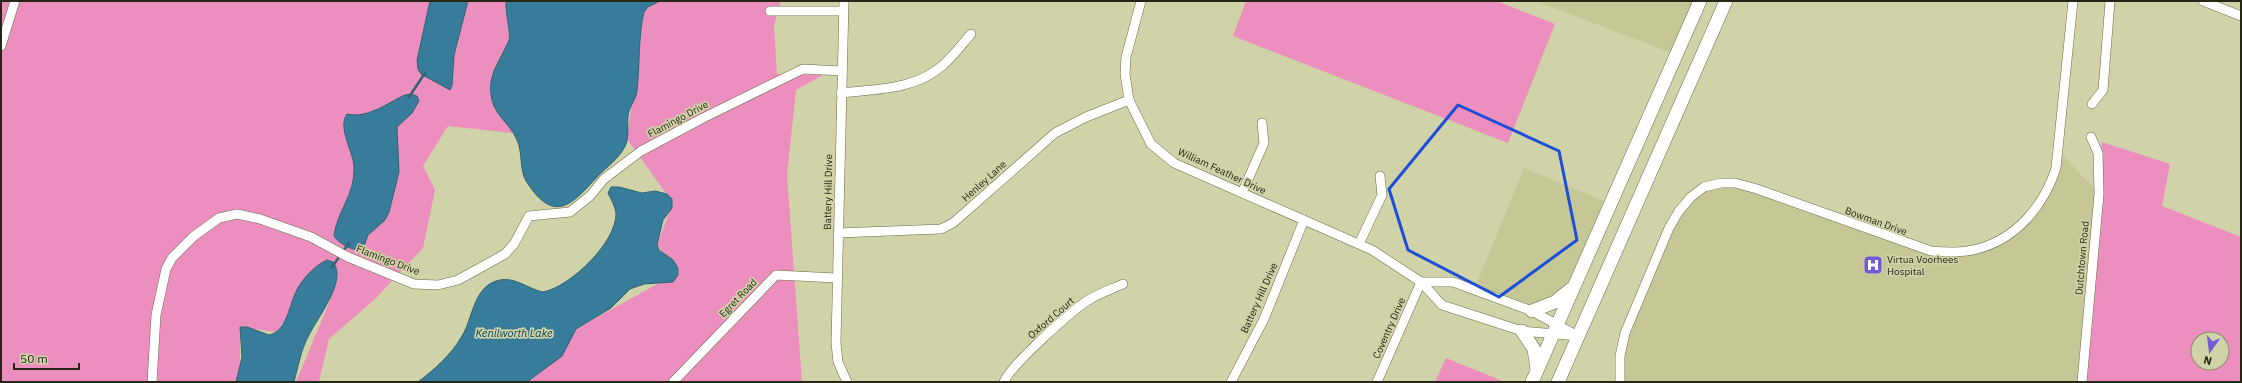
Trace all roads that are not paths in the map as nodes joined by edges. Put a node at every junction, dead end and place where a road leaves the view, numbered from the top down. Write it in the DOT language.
graph roads {
  1 [pos="15,1"];
  2 [pos="844,1"];
  3 [pos="1141,1"];
  4 [pos="1700,1"];
  5 [pos="1726,1"];
  6 [pos="2073,1"];
  7 [pos="2110,1"];
  8 [pos="2203,1"];
  9 [pos="770,11"];
  10 [pos="843,11"];
  11 [pos="2241,16"];
  12 [pos="971,34"];
  13 [pos="1,46"];
  14 [pos="842,71"];
  15 [pos="842,93"];
  16 [pos="1129,100"];
  17 [pos="2092,104"];
  18 [pos="1262,123"];
  19 [pos="2091,137"];
  20 [pos="1380,176"];
  21 [pos="1242,193"];
  22 [pos="1304,220"];
  23 [pos="838,233"];
  24 [pos="1359,244"];
  25 [pos="837,278"];
  26 [pos="1421,282"];
  27 [pos="1123,284"];
  28 [pos="1573,286"];
  29 [pos="1532,311"];
  30 [pos="1555,329"];
  31 [pos="1522,331"];
  32 [pos="1578,336"];
  33 [pos="1534,376"];
  34 [pos="152,382"];
  35 [pos="673,382"];
  36 [pos="847,382"];
  37 [pos="1004,382"];
  38 [pos="1231,382"];
  39 [pos="1377,382"];
  40 [pos="1558,382"];
  41 [pos="1620,382"];
  42 [pos="2082,382"];
  1 -- 13 [label="street"];
  2 -- 10 [label="street, Battery Hill Drive"];
  3 -- 16 [label="street, William Feather Drive"];
  4 -- 28 [label="highway"];
  5 -- 32 [label="highway"];
  6 -- 41 [label="street, Bowman Drive"];
  7 -- 17 [label="street"];
  8 -- 11 [label="street"];
  9 -- 10 [label="street"];
  10 -- 14 [label="street, Battery Hill Drive"];
  12 -- 15 [label="street"];
  14 -- 15 [label="street, Battery Hill Drive"];
  14 -- 34 [label="street, Flamingo Drive"];
  15 -- 23 [label="street, Battery Hill Drive"];
  16 -- 21 [label="street, William Feather Drive"];
  16 -- 23 [label="street, Henley Lane"];
  18 -- 21 [label="street"];
  19 -- 42 [label="street, Dutchtown Road"];
  20 -- 24 [label="street"];
  21 -- 22 [label="street, William Feather Drive"];
  22 -- 24 [label="street, William Feather Drive"];
  22 -- 38 [label="street, Battery Hill Drive"];
  23 -- 25 [label="street, Battery Hill Drive"];
  24 -- 26 [label="street, William Feather Drive"];
  25 -- 35 [label="street, Egret Road"];
  25 -- 36 [label="street, Battery Hill Drive"];
  26 -- 29 [label="street, William Feather Drive"];
  26 -- 31 [label="street, William Feather Drive"];
  26 -- 39 [label="street, Coventry Drive"];
  27 -- 37 [label="street, Oxford Court"];
  28 -- 29 [label="highway"];
  28 -- 30 [label="highway"];
  29 -- 30 [label="street, William Feather Drive"];
  30 -- 31 [label="street, William Feather Drive"];
  30 -- 32 [label="street, William Feather Drive"];
  30 -- 33 [label="highway"];
  31 -- 33 [label="highway"];
  32 -- 40 [label="highway"];
}
